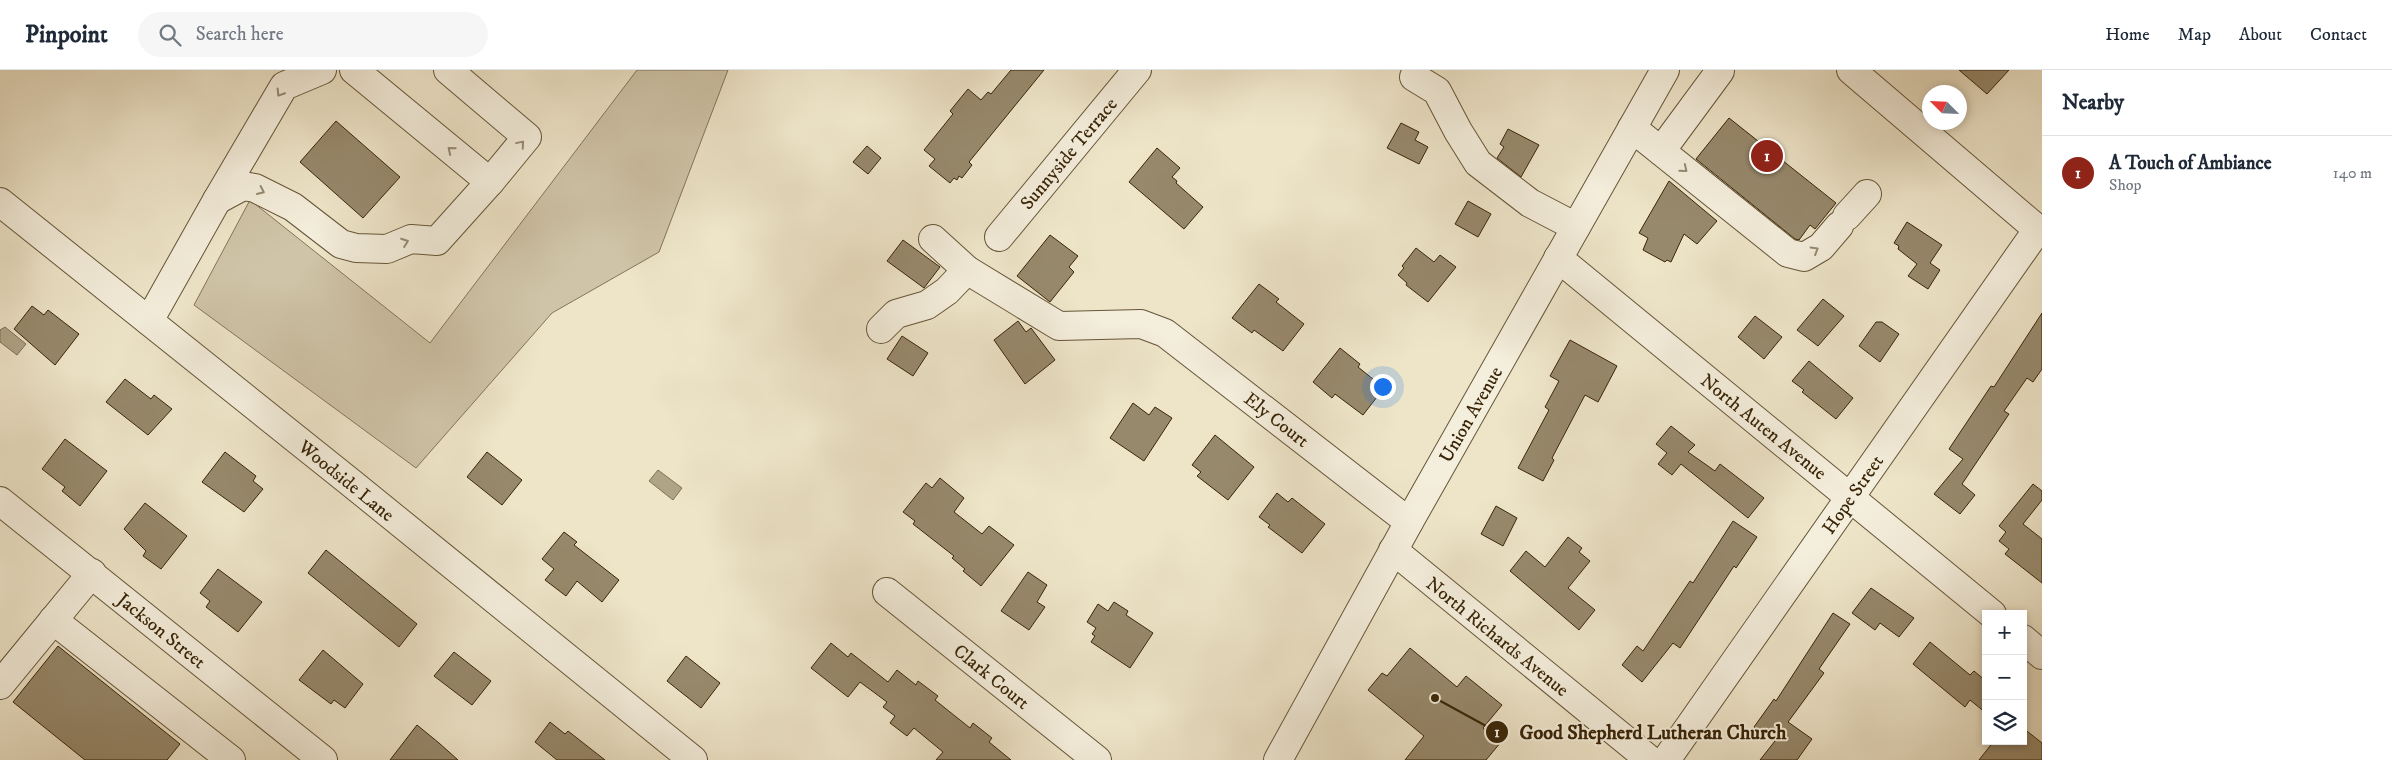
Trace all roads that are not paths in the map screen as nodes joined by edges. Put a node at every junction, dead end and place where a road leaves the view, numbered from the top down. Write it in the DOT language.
graph roads {
  1 [pos="322,70"];
  2 [pos="354,70"];
  3 [pos="448,70"];
  4 [pos="1137,70"];
  5 [pos="1665,70"];
  6 [pos="1852,70"];
  7 [pos="1720,71"];
  8 [pos="1414,78"];
  9 [pos="1632,128"];
  10 [pos="1661,151"];
  11 [pos="490,182"];
  12 [pos="1867,194"];
  13 [pos="217,200"];
  14 [pos="0,202"];
  15 [pos="1576,227"];
  16 [pos="2040,231"];
  17 [pos="999,237"];
  18 [pos="933,239"];
  19 [pos="1558,258"];
  20 [pos="967,270"];
  21 [pos="149,322"];
  22 [pos="881,329"];
  23 [pos="1850,497"];
  24 [pos="0,502"];
  25 [pos="1409,522"];
  26 [pos="1393,550"];
  27 [pos="92,573"];
  28 [pos="887,592"];
  29 [pos="1987,610"];
  30 [pos="54,620"];
  31 [pos="2027,642"];
  32 [pos="2042,655"];
  33 [pos="0,685"];
  34 [pos="231,760"];
  35 [pos="323,760"];
  36 [pos="693,760"];
  37 [pos="1097,760"];
  38 [pos="1278,760"];
  39 [pos="1650,760"];
  40 [pos="1666,760"];
  1 -- 13 [label="street, one-way"];
  11 -- 2 [label="street, one-way"];
  11 -- 3 [label="street, one-way"];
  4 -- 17 [label="street, Sunnyside Terrace"];
  5 -- 9 [label="street, Union Avenue"];
  6 -- 16 [label="street"];
  7 -- 10 [label="street"];
  8 -- 15 [label="street"];
  9 -- 10 [label="street"];
  9 -- 15 [label="street, Union Avenue"];
  10 -- 12 [label="street, one-way"];
  13 -- 11 [label="street, one-way"];
  13 -- 21 [label="street"];
  14 -- 21 [label="street, Woodside Lane"];
  15 -- 19 [label="street, Union Avenue"];
  16 -- 23 [label="street, Hope Street"];
  18 -- 20 [label="street, Ely Court"];
  19 -- 23 [label="street, North Auten Avenue"];
  19 -- 25 [label="street, Union Avenue"];
  20 -- 22 [label="street"];
  20 -- 25 [label="street, Ely Court"];
  21 -- 36 [label="street, Woodside Lane"];
  23 -- 29 [label="street, North Auten Avenue"];
  23 -- 40 [label="street, Hope Street"];
  24 -- 27 [label="street, Jackson Street"];
  25 -- 26 [label="street, Union Avenue"];
  26 -- 38 [label="street, Union Avenue"];
  26 -- 39 [label="street, North Richards Avenue"];
  27 -- 30 [label="street"];
  27 -- 35 [label="street, Jackson Street"];
  28 -- 37 [label="street, Clark Court"];
  30 -- 33 [label="street"];
  30 -- 34 [label="street"];
  31 -- 32 [label="street"];
}
